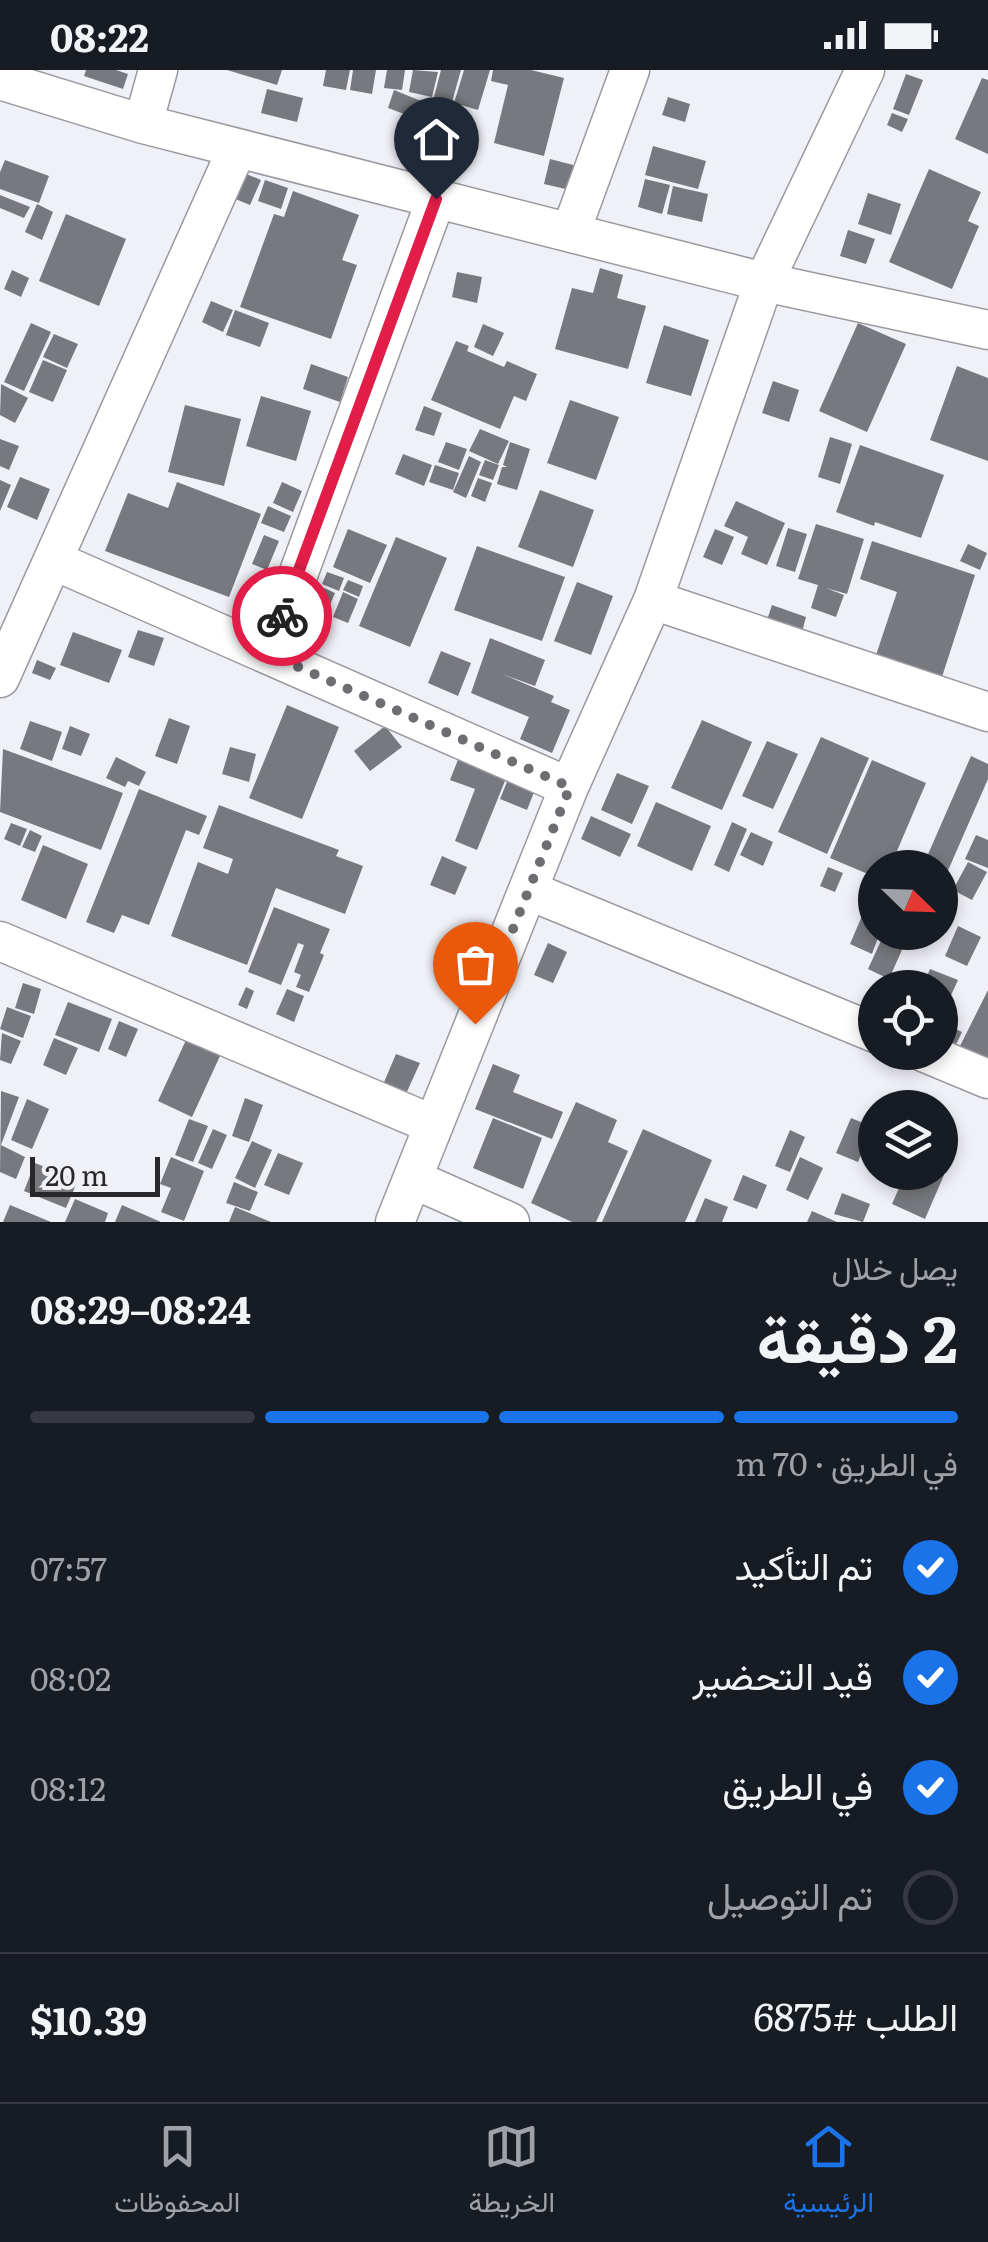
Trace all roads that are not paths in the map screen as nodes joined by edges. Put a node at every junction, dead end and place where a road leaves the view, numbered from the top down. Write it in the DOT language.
graph roads {
  1 [pos="158,70"];
  2 [pos="630,70"];
  3 [pos="865,70"];
  4 [pos="0,80"];
  5 [pos="143,124"];
  6 [pos="237,148"];
  7 [pos="436,199"];
  8 [pos="571,232"];
  9 [pos="764,282"];
  10 [pos="988,330"];
  11 [pos="55,561"];
  12 [pos="653,600"];
  13 [pos="269,654"];
  14 [pos="0,678"];
  15 [pos="988,712"];
  16 [pos="570,787"];
  17 [pos="530,891"];
  18 [pos="0,941"];
  19 [pos="858,1026"];
  20 [pos="958,1067"];
  21 [pos="988,1079"];
  22 [pos="434,1124"];
  23 [pos="413,1179"];
  24 [pos="395,1222"];
  25 [pos="510,1222"];
  1 -- 5 [label="street"];
  2 -- 8 [label="street"];
  3 -- 9 [label="street"];
  4 -- 5 [label="street"];
  5 -- 6 [label="street"];
  6 -- 7 [label="street"];
  6 -- 11 [label="street"];
  7 -- 8 [label="street"];
  7 -- 13 [label="street"];
  8 -- 9 [label="street"];
  9 -- 10 [label="street"];
  9 -- 12 [label="street"];
  11 -- 13 [label="street"];
  11 -- 14 [label="street"];
  12 -- 15 [label="street"];
  12 -- 16 [label="street"];
  13 -- 16 [label="street"];
  16 -- 17 [label="street"];
  17 -- 19 [label="street"];
  17 -- 22 [label="street"];
  18 -- 22 [label="street"];
  20 -- 21 [label="street"];
  22 -- 23 [label="street"];
  23 -- 24 [label="street"];
  23 -- 25 [label="street"];
}
